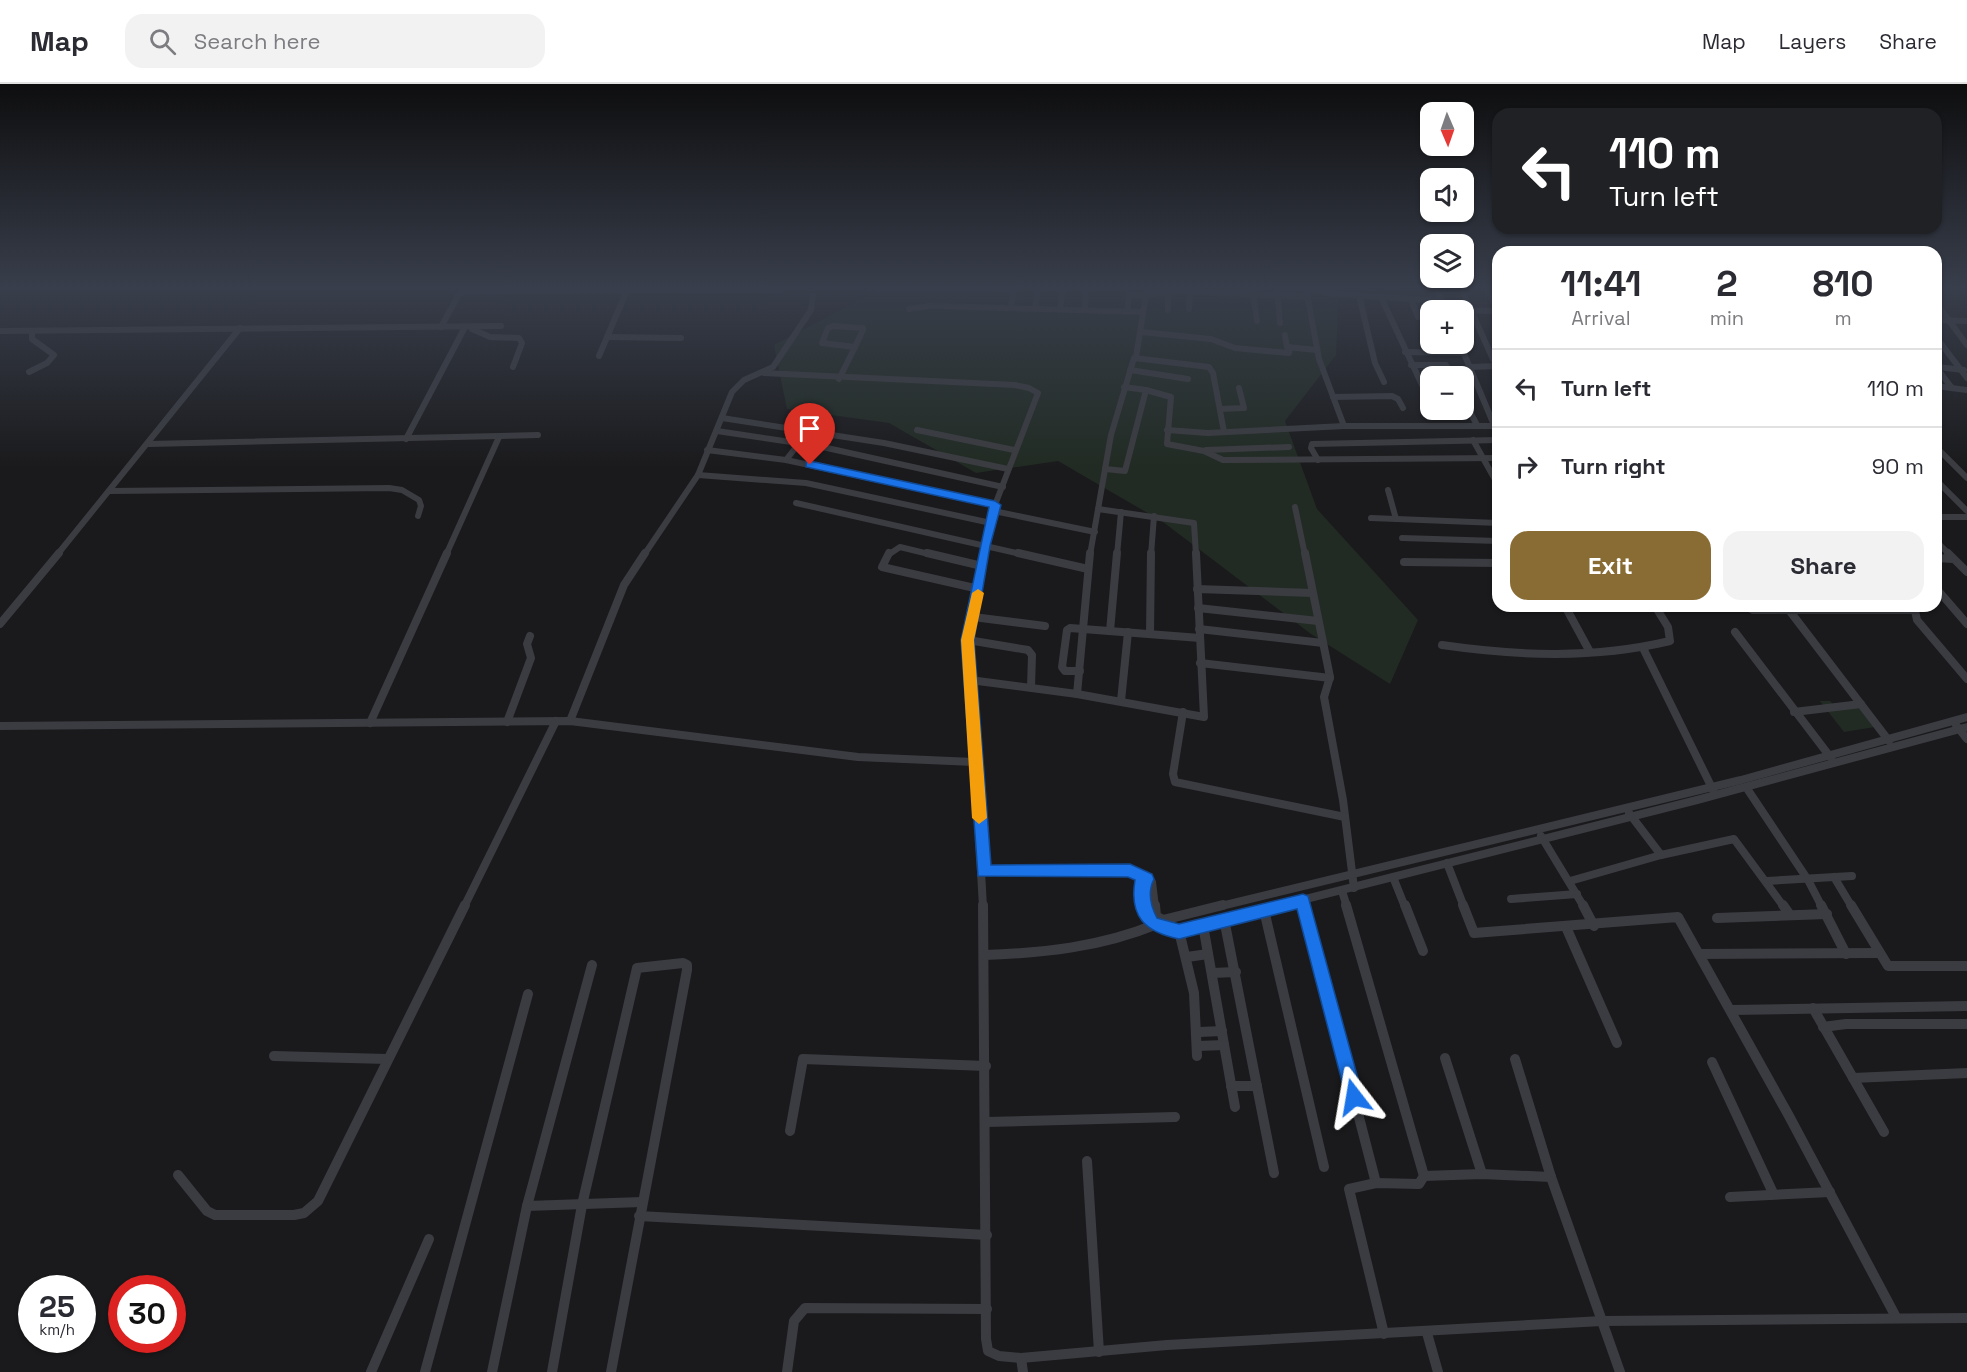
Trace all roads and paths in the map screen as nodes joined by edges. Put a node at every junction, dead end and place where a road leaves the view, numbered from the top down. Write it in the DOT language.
graph roads {
  1 [pos="45,348"];
  2 [pos="224,348"];
  3 [pos="454,348"];
  4 [pos="520,348"];
  5 [pos="602,348"];
  6 [pos="786,348"];
  7 [pos="854,348"];
  8 [pos="1138,348"];
  9 [pos="1238,348"];
  10 [pos="1290,348"];
  11 [pos="1291,348"];
  12 [pos="1371,348"];
  13 [pos="1403,348"];
  14 [pos="1945,348"];
  15 [pos="1317,350"];
  16 [pos="1405,352"];
  17 [pos="1420,352"];
  18 [pos="599,356"];
  19 [pos="1136,357"];
  20 [pos="1411,365"];
  21 [pos="1447,366"];
  22 [pos="1492,366"];
  23 [pos="513,367"];
  24 [pos="1474,367"];
  25 [pos="1942,368"];
  26 [pos="1130,370"];
  27 [pos="1964,370"];
  28 [pos="29,372"];
  29 [pos="764,374"];
  30 [pos="1942,375"];
  31 [pos="1474,376"];
  32 [pos="1967,378"];
  33 [pos="1188,379"];
  34 [pos="839,380"];
  35 [pos="1420,381"];
  36 [pos="1384,382"];
  37 [pos="1124,387"];
  38 [pos="1942,387"];
  39 [pos="1239,388"];
  40 [pos="1952,388"];
  41 [pos="1146,390"];
  42 [pos="1967,390"];
  43 [pos="1333,397"];
  44 [pos="1403,408"];
  45 [pos="1220,409"];
  46 [pos="1492,417"];
  47 [pos="722,418"];
  48 [pos="1474,419"];
  49 [pos="1477,425"];
  50 [pos="1344,426"];
  51 [pos="1492,426"];
  52 [pos="917,430"];
  53 [pos="1167,430"];
  54 [pos="717,431"];
  55 [pos="1224,432"];
  56 [pos="538,435"];
  57 [pos="499,437"];
  58 [pos="406,440"];
  59 [pos="1473,440"];
  60 [pos="1492,440"];
  61 [pos="800,442"];
  62 [pos="149,444"];
  63 [pos="1289,447"];
  64 [pos="707,450"];
  65 [pos="1014,450"];
  66 [pos="1203,450"];
  67 [pos="1942,453"];
  68 [pos="1483,458"];
  69 [pos="1492,458"];
  70 [pos="786,460"];
  71 [pos="1318,460"];
  72 [pos="1008,469"];
  73 [pos="1105,469"];
  74 [pos="1492,470"];
  75 [pos="698,475"];
  76 [pos="1967,478"];
  77 [pos="1942,486"];
  78 [pos="1002,487"];
  79 [pos="1388,490"];
  80 [pos="109,491"];
  81 [pos="796,502"];
  82 [pos="1295,507"];
  83 [pos="994,508"];
  84 [pos="1098,509"];
  85 [pos="1967,511"];
  86 [pos="1121,512"];
  87 [pos="418,516"];
  88 [pos="1154,516"];
  89 [pos="1942,516"];
  90 [pos="1967,517"];
  91 [pos="1371,518"];
  92 [pos="1396,519"];
  93 [pos="1942,522"];
  94 [pos="992,523"];
  95 [pos="1492,524"];
  96 [pos="1945,525"];
  97 [pos="1095,532"];
  98 [pos="1402,538"];
  99 [pos="1492,541"];
  100 [pos="984,546"];
  101 [pos="1942,547"];
  102 [pos="1942,558"];
  103 [pos="1953,559"];
  104 [pos="1404,562"];
  105 [pos="1492,563"];
  106 [pos="982,566"];
  107 [pos="1088,569"];
  108 [pos="1967,572"];
  109 [pos="1197,588"];
  110 [pos="979,589"];
  111 [pos="1312,593"];
  112 [pos="1942,595"];
  113 [pos="1198,608"];
  114 [pos="1568,612"];
  115 [pos="1659,612"];
  116 [pos="1791,612"];
  117 [pos="1915,612"];
  118 [pos="973,616"];
  119 [pos="1318,621"];
  120 [pos="0,624"];
  121 [pos="1967,624"];
  122 [pos="1045,626"];
  123 [pos="1083,629"];
  124 [pos="1110,631"];
  125 [pos="1735,632"];
  126 [pos="1128,633"];
  127 [pos="1200,633"];
  128 [pos="1150,634"];
  129 [pos="530,636"];
  130 [pos="968,640"];
  131 [pos="1323,643"];
  132 [pos="1442,645"];
  133 [pos="1643,648"];
  134 [pos="1590,652"];
  135 [pos="1200,663"];
  136 [pos="1080,671"];
  137 [pos="1330,678"];
  138 [pos="1967,679"];
  139 [pos="970,680"];
  140 [pos="1031,687"];
  141 [pos="1077,694"];
  142 [pos="1121,701"];
  143 [pos="1861,704"];
  144 [pos="1183,712"];
  145 [pos="1794,712"];
  146 [pos="1967,717"];
  147 [pos="1952,720"];
  148 [pos="556,721"];
  149 [pos="570,721"];
  150 [pos="507,722"];
  151 [pos="370,723"];
  152 [pos="0,726"];
  153 [pos="1963,728"];
  154 [pos="1967,739"];
  155 [pos="1890,742"];
  156 [pos="1831,759"];
  157 [pos="974,762"];
  158 [pos="1710,786"];
  159 [pos="1746,786"];
  160 [pos="1716,795"];
  161 [pos="1628,812"];
  162 [pos="1345,817"];
  163 [pos="1535,829"];
  164 [pos="1542,839"];
  165 [pos="1661,855"];
  166 [pos="1447,863"];
  167 [pos="983,872"];
  168 [pos="1351,876"];
  169 [pos="1852,876"];
  170 [pos="1393,877"];
  171 [pos="1834,877"];
  172 [pos="1808,880"];
  173 [pos="1570,881"];
  174 [pos="1767,881"];
  175 [pos="1354,888"];
  176 [pos="1342,891"];
  177 [pos="1577,894"];
  178 [pos="1511,899"];
  179 [pos="1303,901"];
  180 [pos="1264,910"];
  181 [pos="1827,914"];
  182 [pos="1790,915"];
  183 [pos="1717,918"];
  184 [pos="1224,920"];
  185 [pos="1159,923"];
  186 [pos="1203,925"];
  187 [pos="1594,926"];
  188 [pos="1566,927"];
  189 [pos="1179,932"];
  190 [pos="1423,951"];
  191 [pos="1878,953"];
  192 [pos="1208,954"];
  193 [pos="1700,954"];
  194 [pos="1846,954"];
  195 [pos="984,955"];
  196 [pos="1187,957"];
  197 [pos="592,965"];
  198 [pos="1967,966"];
  199 [pos="1236,972"];
  200 [pos="1212,973"];
  201 [pos="528,994"];
  202 [pos="1967,1006"];
  203 [pos="1813,1008"];
  204 [pos="1731,1010"];
  205 [pos="1967,1024"];
  206 [pos="1823,1027"];
  207 [pos="1222,1031"];
  208 [pos="1200,1032"];
  209 [pos="1617,1043"];
  210 [pos="1224,1045"];
  211 [pos="274,1056"];
  212 [pos="1445,1058"];
  213 [pos="387,1059"];
  214 [pos="1515,1059"];
  215 [pos="1712,1062"];
  216 [pos="986,1066"];
  217 [pos="1967,1073"];
  218 [pos="1852,1078"];
  219 [pos="1232,1086"];
  220 [pos="1257,1086"];
  221 [pos="1235,1107"];
  222 [pos="1175,1117"];
  223 [pos="986,1122"];
  224 [pos="790,1131"];
  225 [pos="1884,1132"];
  226 [pos="1087,1161"];
  227 [pos="1324,1167"];
  228 [pos="1274,1173"];
  229 [pos="1482,1174"];
  230 [pos="178,1175"];
  231 [pos="1424,1176"];
  232 [pos="1551,1177"];
  233 [pos="1376,1183"];
  234 [pos="1830,1191"];
  235 [pos="1773,1193"];
  236 [pos="1730,1197"];
  237 [pos="642,1202"];
  238 [pos="582,1205"];
  239 [pos="527,1206"];
  240 [pos="639,1216"];
  241 [pos="987,1235"];
  242 [pos="429,1239"];
  243 [pos="987,1309"];
  244 [pos="1896,1317"];
  245 [pos="1967,1318"];
  246 [pos="1602,1321"];
  247 [pos="1427,1333"];
  248 [pos="1384,1334"];
  249 [pos="1100,1352"];
  250 [pos="1022,1358"];
  251 [pos="371,1372"];
  252 [pos="425,1372"];
  253 [pos="492,1372"];
  254 [pos="552,1372"];
  255 [pos="611,1372"];
  256 [pos="787,1372"];
  257 [pos="1023,1372"];
  258 [pos="1438,1372"];
  259 [pos="1620,1372"];
  1 -- 28 [label="street"];
  2 -- 62 [label="street"];
  3 -- 58 [label="street"];
  4 -- 23 [label="street"];
  5 -- 18 [label="street"];
  6 -- 29 [label="street"];
  7 -- 34 [label="street"];
  8 -- 19 [label="street"];
  9 -- 10 [label="street"];
  11 -- 15 [label="street"];
  12 -- 36 [label="street"];
  13 -- 16 [label="street"];
  14 -- 27 [label="street"];
  15 -- 43 [label="street"];
  16 -- 17 [label="street"];
  16 -- 20 [label="street"];
  19 -- 26 [label="street"];
  19 -- 45 [label="street"];
  20 -- 21 [label="street"];
  20 -- 35 [label="street"];
  22 -- 24 [label="street"];
  25 -- 27 [label="street"];
  26 -- 33 [label="street"];
  26 -- 37 [label="street"];
  27 -- 32 [label="street"];
  29 -- 34 [label="street"];
  29 -- 47 [label="street"];
  30 -- 40 [label="street"];
  31 -- 46 [label="street"];
  34 -- 65 [label="street"];
  37 -- 41 [label="street"];
  37 -- 73 [label="street"];
  38 -- 40 [label="street"];
  39 -- 45 [label="street"];
  40 -- 42 [label="street"];
  41 -- 53 [label="street"];
  41 -- 73 [label="street"];
  43 -- 44 [label="street"];
  43 -- 50 [label="street"];
  45 -- 55 [label="street"];
  47 -- 54 [label="street"];
  47 -- 72 [label="street"];
  48 -- 49 [label="street"];
  49 -- 50 [label="street"];
  49 -- 51 [label="street"];
  50 -- 55 [label="street"];
  52 -- 65 [label="street"];
  53 -- 55 [label="street"];
  53 -- 66 [label="street"];
  54 -- 61 [label="street"];
  54 -- 64 [label="street"];
  56 -- 57 [label="street"];
  57 -- 58 [label="street"];
  57 -- 151 [label="street"];
  58 -- 62 [label="street"];
  59 -- 60 [label="street"];
  59 -- 68 [label="street"];
  59 -- 71 [label="street"];
  61 -- 70 [label="street"];
  61 -- 78 [label="street"];
  62 -- 80 [label="street"];
  63 -- 66 [label="street"];
  64 -- 70 [label="street"];
  64 -- 75 [label="street"];
  65 -- 72 [label="street"];
  66 -- 71 [label="street"];
  67 -- 76 [label="street"];
  68 -- 69 [label="street"];
  68 -- 71 [label="street"];
  68 -- 74 [label="street"];
  70 -- 83 [label="street"];
  72 -- 78 [label="street"];
  73 -- 84 [label="street"];
  75 -- 94 [label="street"];
  75 -- 149 [label="street"];
  77 -- 85 [label="street"];
  78 -- 83 [label="street"];
  79 -- 92 [label="street"];
  80 -- 87 [label="street"];
  80 -- 120 [label="street"];
  81 -- 100 [label="street"];
  82 -- 111 [label="street"];
  83 -- 94 [label="street"];
  83 -- 97 [label="street"];
  84 -- 86 [label="street"];
  84 -- 97 [label="street"];
  86 -- 88 [label="street"];
  86 -- 124 [label="street"];
  88 -- 109 [label="street"];
  88 -- 128 [label="street"];
  89 -- 90 [label="street"];
  91 -- 92 [label="street"];
  92 -- 95 [label="street"];
  93 -- 96 [label="street"];
  94 -- 100 [label="street"];
  97 -- 107 [label="street"];
  98 -- 99 [label="street"];
  100 -- 106 [label="street"];
  100 -- 107 [label="street"];
  101 -- 103 [label="street"];
  102 -- 103 [label="street"];
  103 -- 108 [label="street"];
  104 -- 105 [label="street"];
  106 -- 110 [label="street"];
  106 -- 110 [label="street"];
  107 -- 123 [label="street"];
  109 -- 111 [label="street"];
  109 -- 113 [label="street"];
  110 -- 118 [label="street"];
  111 -- 119 [label="street"];
  112 -- 121 [label="street"];
  113 -- 119 [label="street"];
  113 -- 127 [label="street"];
  114 -- 134 [label="street"];
  115 -- 133 [label="street"];
  116 -- 143 [label="street"];
  117 -- 138 [label="street"];
  118 -- 122 [label="street"];
  118 -- 130 [label="street"];
  119 -- 131 [label="street"];
  123 -- 124 [label="street"];
  123 -- 136 [label="street"];
  123 -- 136 [label="street"];
  124 -- 126 [label="street"];
  125 -- 145 [label="street"];
  126 -- 128 [label="street"];
  126 -- 142 [label="street"];
  127 -- 128 [label="street"];
  127 -- 131 [label="street"];
  127 -- 135 [label="street"];
  129 -- 150 [label="street"];
  130 -- 139 [label="street"];
  130 -- 140 [label="street"];
  131 -- 137 [label="street"];
  132 -- 134 [label="street"];
  133 -- 134 [label="street"];
  133 -- 158 [label="street"];
  135 -- 137 [label="street"];
  135 -- 144 [label="street"];
  136 -- 141 [label="street"];
  137 -- 162 [label="street"];
  139 -- 140 [label="street"];
  139 -- 157 [label="street"];
  140 -- 141 [label="street"];
  141 -- 142 [label="street"];
  142 -- 144 [label="street"];
  143 -- 145 [label="street"];
  143 -- 155 [label="street"];
  144 -- 162 [label="street"];
  145 -- 156 [label="street"];
  146 -- 147 [label="street"];
  147 -- 153 [label="street"];
  147 -- 155 [label="street"];
  148 -- 149 [label="street"];
  148 -- 150 [label="street"];
  148 -- 213 [label="street"];
  149 -- 157 [label="street"];
  150 -- 151 [label="street"];
  151 -- 152 [label="street"];
  153 -- 154 [label="street"];
  153 -- 155 [label="street"];
  155 -- 156 [label="street"];
  156 -- 158 [label="street"];
  156 -- 159 [label="street"];
  157 -- 167 [label="street"];
  158 -- 160 [label="street"];
  158 -- 161 [label="street"];
  159 -- 160 [label="street"];
  159 -- 172 [label="street"];
  160 -- 161 [label="street"];
  161 -- 163 [label="street"];
  161 -- 164 [label="street"];
  161 -- 165 [label="street"];
  162 -- 168 [label="street"];
  163 -- 164 [label="street"];
  163 -- 168 [label="street"];
  164 -- 166 [label="street"];
  164 -- 173 [label="street"];
  165 -- 173 [label="street"];
  165 -- 174 [label="street"];
  166 -- 170 [label="street"];
  166 -- 188 [label="street"];
  167 -- 185 [label="street"];
  167 -- 195 [label="street"];
  168 -- 175 [label="street"];
  168 -- 185 [label="street"];
  169 -- 171 [label="street"];
  170 -- 175 [label="street"];
  170 -- 190 [label="street"];
  171 -- 172 [label="street"];
  171 -- 191 [label="street"];
  172 -- 174 [label="street"];
  172 -- 181 [label="street"];
  173 -- 177 [label="street"];
  174 -- 182 [label="street"];
  175 -- 176 [label="street"];
  176 -- 179 [label="street"];
  176 -- 231 [label="street"];
  177 -- 178 [label="street"];
  177 -- 187 [label="street"];
  179 -- 180 [label="street"];
  179 -- 233 [label="street"];
  180 -- 184 [label="street"];
  180 -- 227 [label="street"];
  181 -- 182 [label="street"];
  181 -- 194 [label="street"];
  182 -- 183 [label="street"];
  184 -- 186 [label="street"];
  184 -- 199 [label="street"];
  185 -- 189 [label="street"];
  185 -- 195 [label="street"];
  186 -- 189 [label="street"];
  186 -- 192 [label="street"];
  187 -- 188 [label="street"];
  187 -- 193 [label="street"];
  188 -- 209 [label="street"];
  189 -- 196 [label="street"];
  191 -- 194 [label="street"];
  191 -- 198 [label="street"];
  192 -- 196 [label="street"];
  192 -- 200 [label="street"];
  193 -- 194 [label="street"];
  193 -- 204 [label="street"];
  195 -- 216 [label="street"];
  196 -- 208 [label="street"];
  197 -- 239 [label="street"];
  199 -- 200 [label="street"];
  199 -- 220 [label="street"];
  200 -- 207 [label="street"];
  201 -- 252 [label="street"];
  202 -- 203 [label="street"];
  203 -- 204 [label="street"];
  203 -- 206 [label="street"];
  204 -- 234 [label="street"];
  205 -- 206 [label="street"];
  206 -- 218 [label="street"];
  207 -- 208 [label="street"];
  207 -- 210 [label="street"];
  208 -- 210 [label="street"];
  210 -- 219 [label="street"];
  211 -- 213 [label="street"];
  212 -- 229 [label="street"];
  213 -- 230 [label="street"];
  214 -- 232 [label="street"];
  215 -- 235 [label="street"];
  216 -- 223 [label="street"];
  216 -- 224 [label="street"];
  217 -- 218 [label="street"];
  218 -- 225 [label="street"];
  219 -- 220 [label="street"];
  219 -- 221 [label="street"];
  220 -- 228 [label="street"];
  222 -- 223 [label="street"];
  223 -- 241 [label="street"];
  226 -- 249 [label="street"];
  229 -- 231 [label="street"];
  229 -- 232 [label="street"];
  231 -- 233 [label="street"];
  232 -- 246 [label="street"];
  233 -- 248 [label="street"];
  234 -- 235 [label="street"];
  234 -- 244 [label="street"];
  235 -- 236 [label="street"];
  237 -- 238 [label="street"];
  237 -- 238 [label="street"];
  237 -- 240 [label="street"];
  238 -- 239 [label="street"];
  238 -- 254 [label="street"];
  239 -- 253 [label="street"];
  240 -- 241 [label="street"];
  240 -- 255 [label="street"];
  241 -- 243 [label="street"];
  242 -- 251 [label="street"];
  243 -- 250 [label="street"];
  243 -- 256 [label="street"];
  244 -- 245 [label="street"];
  244 -- 246 [label="street"];
  246 -- 247 [label="street"];
  246 -- 259 [label="street"];
  247 -- 248 [label="street"];
  247 -- 258 [label="street"];
  248 -- 249 [label="street"];
  249 -- 250 [label="street"];
  250 -- 257 [label="street"];
}
